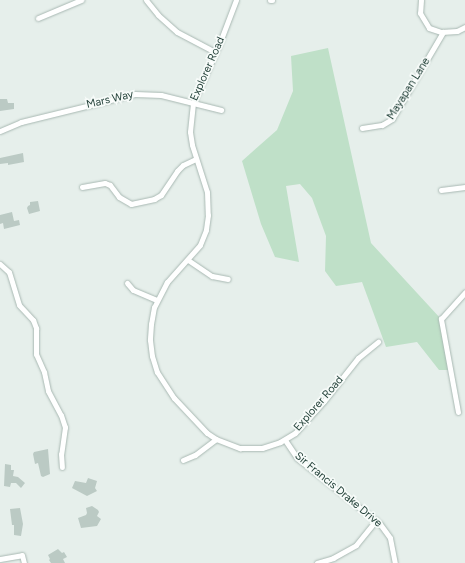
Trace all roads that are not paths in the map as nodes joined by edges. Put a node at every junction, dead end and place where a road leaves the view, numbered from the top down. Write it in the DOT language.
graph roads {
  1 [pos="82,0"];
  2 [pos="146,0"];
  3 [pos="236,0"];
  4 [pos="422,0"];
  5 [pos="38,18"];
  6 [pos="465,27"];
  7 [pos="443,32"];
  8 [pos="215,52"];
  9 [pos="193,102"];
  10 [pos="221,110"];
  11 [pos="362,128"];
  12 [pos="0,131"];
  13 [pos="196,159"];
  14 [pos="82,187"];
  15 [pos="465,187"];
  16 [pos="440,190"];
  17 [pos="188,260"];
  18 [pos="0,264"];
  19 [pos="228,279"];
  20 [pos="127,283"];
  21 [pos="465,292"];
  22 [pos="157,300"];
  23 [pos="378,342"];
  24 [pos="458,412"];
  25 [pos="216,440"];
  26 [pos="285,440"];
  27 [pos="183,460"];
  28 [pos="62,467"];
  29 [pos="376,520"];
  30 [pos="0,559"];
  31 [pos="24,563"];
  32 [pos="317,563"];
  33 [pos="395,563"];
  1 -- 5 [label="street"];
  2 -- 8 [label="street"];
  3 -- 8 [label="street, Explorer Road"];
  4 -- 7 [label="street"];
  6 -- 7 [label="street"];
  7 -- 11 [label="street, Mayapan Lane"];
  8 -- 9 [label="street, Explorer Road"];
  9 -- 10 [label="street, Mars Way"];
  9 -- 12 [label="street, Mars Way"];
  9 -- 13 [label="street, Explorer Road"];
  13 -- 14 [label="street"];
  13 -- 17 [label="street, Explorer Road"];
  15 -- 16 [label="street"];
  17 -- 19 [label="street"];
  17 -- 22 [label="street, Explorer Road"];
  18 -- 28 [label="street"];
  20 -- 22 [label="street"];
  21 -- 24 [label="street"];
  22 -- 25 [label="street, Explorer Road"];
  23 -- 26 [label="street, Explorer Road"];
  25 -- 26 [label="street, Explorer Road"];
  25 -- 27 [label="street"];
  26 -- 29 [label="street, Sir Francis Drake Drive"];
  29 -- 32 [label="street"];
  29 -- 33 [label="street, Sir Francis Drake Drive"];
  30 -- 31 [label="street"];
}
